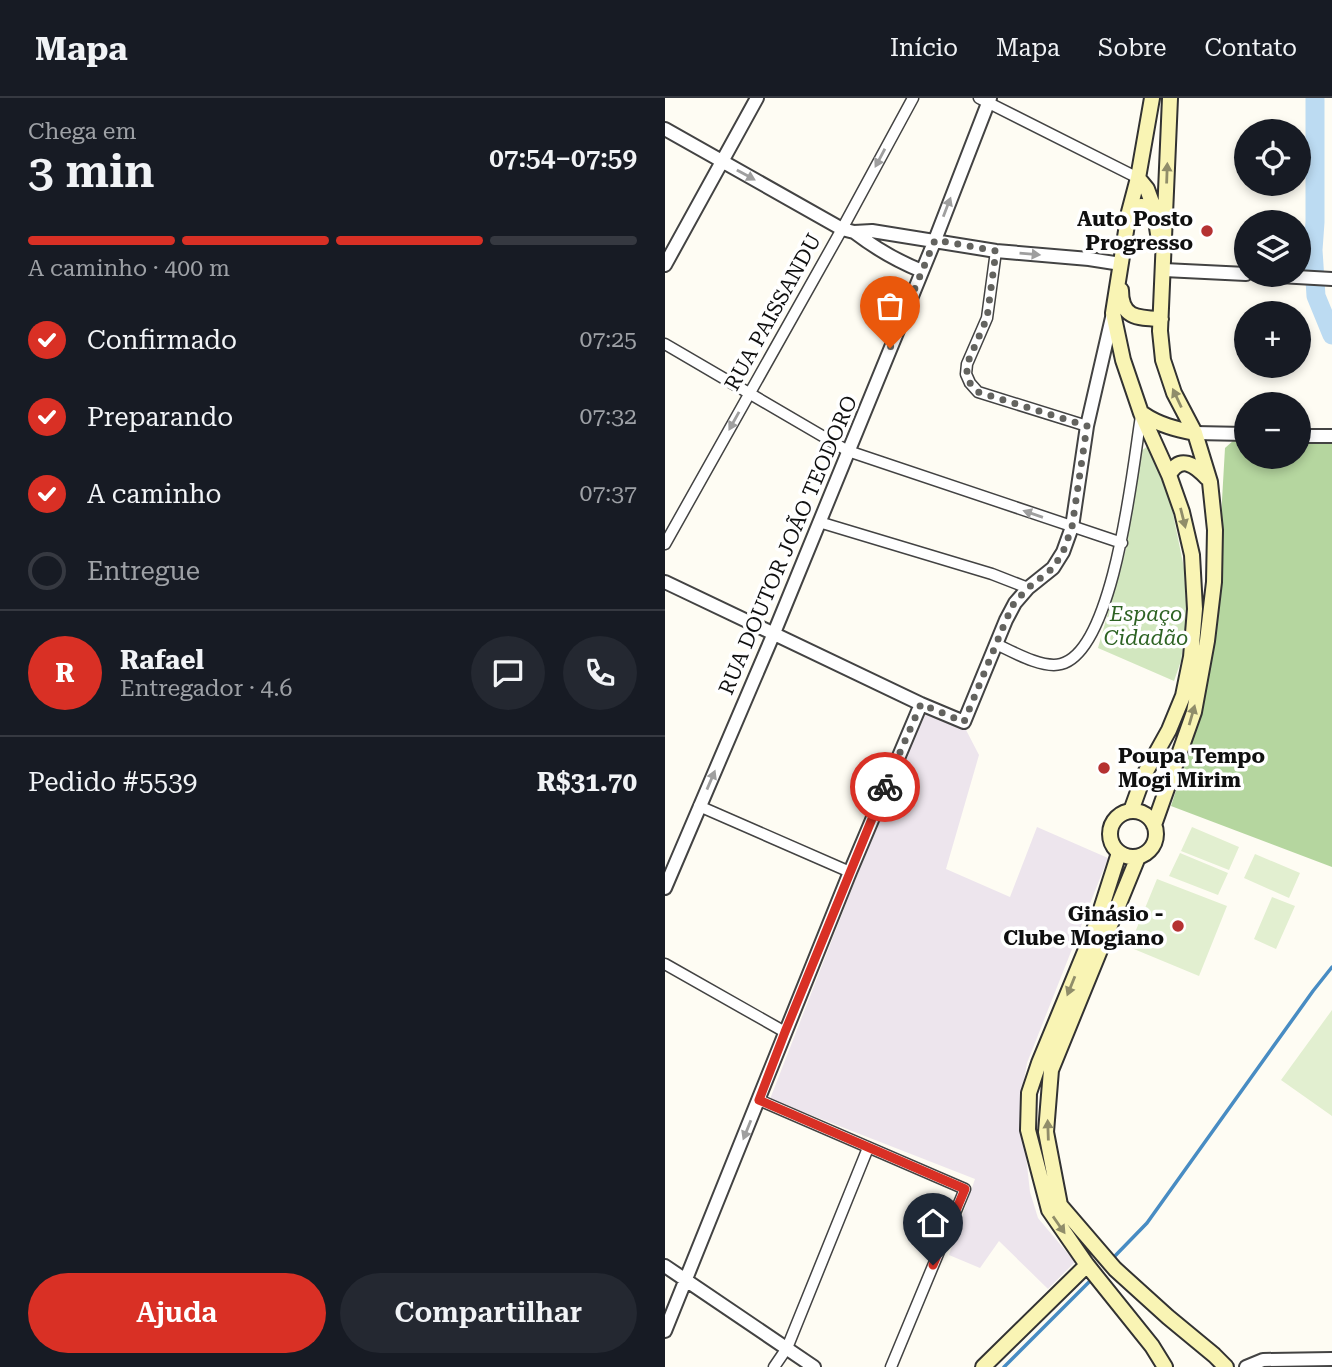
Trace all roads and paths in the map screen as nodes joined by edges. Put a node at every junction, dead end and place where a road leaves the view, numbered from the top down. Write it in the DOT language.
graph roads {
  1 [pos="757,98"];
  2 [pos="913,98"];
  3 [pos="1152,98"];
  4 [pos="1170,98"];
  5 [pos="986,100"];
  6 [pos="665,130"];
  7 [pos="721,162"];
  8 [pos="1138,178"];
  9 [pos="1154,208"];
  10 [pos="1129,212"];
  11 [pos="848,231"];
  12 [pos="935,240"];
  13 [pos="996,251"];
  14 [pos="1121,264"];
  15 [pos="665,265"];
  16 [pos="1164,270"];
  17 [pos="922,271"];
  18 [pos="1234,273"];
  19 [pos="1113,313"];
  20 [pos="1161,319"];
  21 [pos="665,344"];
  22 [pos="750,393"];
  23 [pos="1141,413"];
  24 [pos="1087,426"];
  25 [pos="1195,433"];
  26 [pos="1234,434"];
  27 [pos="1311,436"];
  28 [pos="1332,436"];
  29 [pos="848,451"];
  30 [pos="1169,475"];
  31 [pos="1210,482"];
  32 [pos="819,522"];
  33 [pos="1072,527"];
  34 [pos="1122,543"];
  35 [pos="665,544"];
  36 [pos="665,582"];
  37 [pos="1028,588"];
  38 [pos="774,633"];
  39 [pos="996,644"];
  40 [pos="921,704"];
  41 [pos="699,806"];
  42 [pos="1131,811"];
  43 [pos="1154,825"];
  44 [pos="1119,853"];
  45 [pos="1138,857"];
  46 [pos="850,872"];
  47 [pos="665,888"];
  48 [pos="665,964"];
  49 [pos="785,1032"];
  50 [pos="759,1100"];
  51 [pos="868,1148"];
  52 [pos="665,1266"];
  53 [pos="1094,1274"];
  54 [pos="686,1279"];
  55 [pos="665,1331"];
  56 [pos="787,1348"];
  57 [pos="1332,1360"];
  58 [pos="774,1367"];
  59 [pos="814,1367"];
  60 [pos="891,1367"];
  61 [pos="983,1367"];
  62 [pos="1165,1367"];
  63 [pos="1226,1367"];
  64 [pos="1246,1367"];
  65 [pos="1303,1367"];
  1 -- 7 [label="street"];
  2 -- 11 [label="street, RUA PAISSANDU, one-way"];
  3 -- 8 [label="main road"];
  16 -- 4 [label="main road, one-way"];
  5 -- 8 [label="street"];
  12 -- 5 [label="street, RUA DOUTOR JOÃO TEODORO, one-way"];
  6 -- 7 [label="street"];
  7 -- 11 [label="street, one-way"];
  7 -- 15 [label="street"];
  8 -- 9 [label="main road"];
  8 -- 10 [label="main road"];
  9 -- 10 [label="main road"];
  9 -- 16 [label="main road"];
  10 -- 14 [label="main road"];
  11 -- 12 [label="street"];
  11 -- 17 [label="street"];
  11 -- 22 [label="street, RUA PAISSANDU"];
  12 -- 13 [label="street"];
  12 -- 17 [label="street, RUA DOUTOR JOÃO TEODORO"];
  13 -- 14 [label="street, one-way"];
  13 -- 24 [label="street"];
  14 -- 19 [label="main road"];
  14 -- 20 [label="main road"];
  16 -- 18 [label="street"];
  16 -- 20 [label="main road"];
  17 -- 29 [label="street, RUA DOUTOR JOÃO TEODORO"];
  19 -- 23 [label="main road"];
  19 -- 24 [label="street"];
  25 -- 20 [label="main road, one-way"];
  21 -- 22 [label="street"];
  22 -- 29 [label="street"];
  22 -- 35 [label="street, RUA PAISSANDU, one-way"];
  23 -- 25 [label="main road"];
  23 -- 30 [label="main road"];
  23 -- 34 [label="street"];
  24 -- 33 [label="street"];
  25 -- 26 [label="street"];
  25 -- 31 [label="main road"];
  27 -- 28 [label="street"];
  29 -- 32 [label="street, RUA DOUTOR JOÃO TEODORO"];
  33 -- 29 [label="street, one-way"];
  30 -- 31 [label="main road"];
  30 -- 42 [label="main road, one-way"];
  43 -- 31 [label="main road, one-way"];
  32 -- 37 [label="street"];
  32 -- 38 [label="street, RUA DOUTOR JOÃO TEODORO"];
  33 -- 34 [label="street"];
  33 -- 37 [label="street"];
  34 -- 39 [label="street"];
  36 -- 38 [label="street"];
  37 -- 39 [label="street"];
  38 -- 40 [label="street"];
  41 -- 38 [label="street, RUA DOUTOR JOÃO TEODORO, one-way"];
  39 -- 40 [label="street"];
  40 -- 46 [label="street"];
  41 -- 46 [label="street"];
  41 -- 47 [label="street, RUA DOUTOR JOÃO TEODORO"];
  42 -- 43 [label="main road"];
  42 -- 44 [label="main road"];
  43 -- 45 [label="main road"];
  44 -- 45 [label="main road"];
  44 -- 53 [label="main road, one-way"];
  63 -- 45 [label="main road, one-way"];
  46 -- 49 [label="street"];
  48 -- 49 [label="street"];
  49 -- 50 [label="street"];
  50 -- 51 [label="street"];
  50 -- 54 [label="street, one-way"];
  51 -- 56 [label="street"];
  51 -- 60 [label="street"];
  52 -- 54 [label="street"];
  53 -- 61 [label="main road"];
  53 -- 62 [label="main road"];
  54 -- 55 [label="street"];
  54 -- 56 [label="street"];
  56 -- 58 [label="street"];
  56 -- 59 [label="street"];
  57 -- 64 [label="street"];
  57 -- 65 [label="street"];
}
